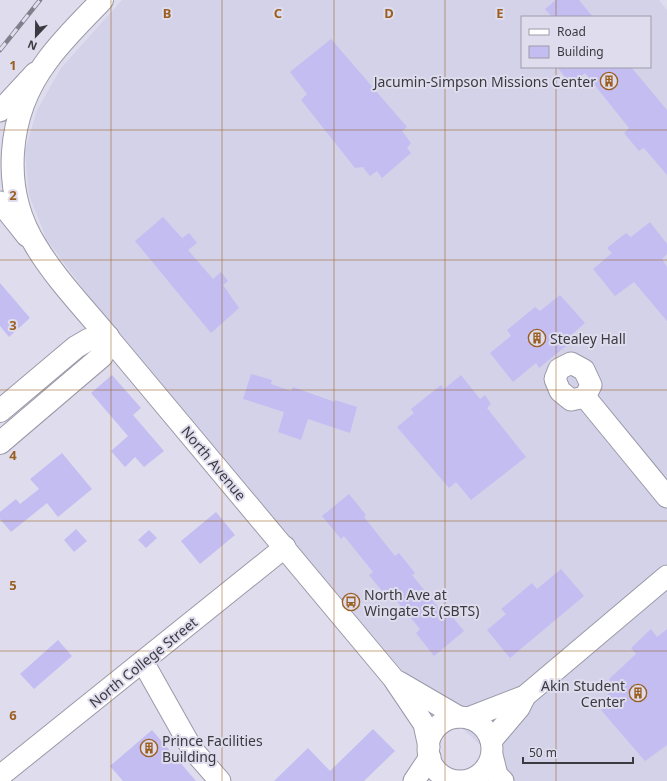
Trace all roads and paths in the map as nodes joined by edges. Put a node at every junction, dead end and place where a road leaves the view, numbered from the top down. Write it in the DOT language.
graph roads {
  1 [pos="102,0"];
  2 [pos="47,60"];
  3 [pos="0,111"];
  4 [pos="0,202"];
  5 [pos="36,246"];
  6 [pos="108,337"];
  7 [pos="585,397"];
  8 [pos="0,411"];
  9 [pos="0,443"];
  10 [pos="667,497"];
  11 [pos="285,547"];
  12 [pos="667,576"];
  13 [pos="143,662"];
  14 [pos="393,678"];
  15 [pos="525,696"];
  16 [pos="464,717"];
  17 [pos="491,748"];
  18 [pos="429,752"];
  19 [pos="0,776"];
  20 [pos="452,780"];
  21 [pos="220,781"];
  22 [pos="414,781"];
  23 [pos="503,781"];
  1 -- 2 [label="main road, North Avenue"];
  2 -- 3 [label="street"];
  2 -- 5 [label="main road, North Avenue"];
  4 -- 5 [label="street"];
  5 -- 6 [label="main road, North Avenue"];
  6 -- 8 [label="main road"];
  6 -- 9 [label="main road"];
  6 -- 11 [label="street, North Avenue"];
  7 -- 10 [label="street"];
  11 -- 13 [label="street, North College Street"];
  11 -- 14 [label="street, North Avenue"];
  12 -- 15 [label="street"];
  13 -- 19 [label="street, North College Street"];
  13 -- 21 [label="street"];
  14 -- 16 [label="street, North Avenue"];
  14 -- 18 [label="street, North Avenue"];
  15 -- 16 [label="street"];
  15 -- 17 [label="street"];
  16 -- 17 [label="street"];
  16 -- 18 [label="street"];
  17 -- 20 [label="street"];
  17 -- 23 [label="street"];
  18 -- 20 [label="street"];
  18 -- 22 [label="street"];
}
